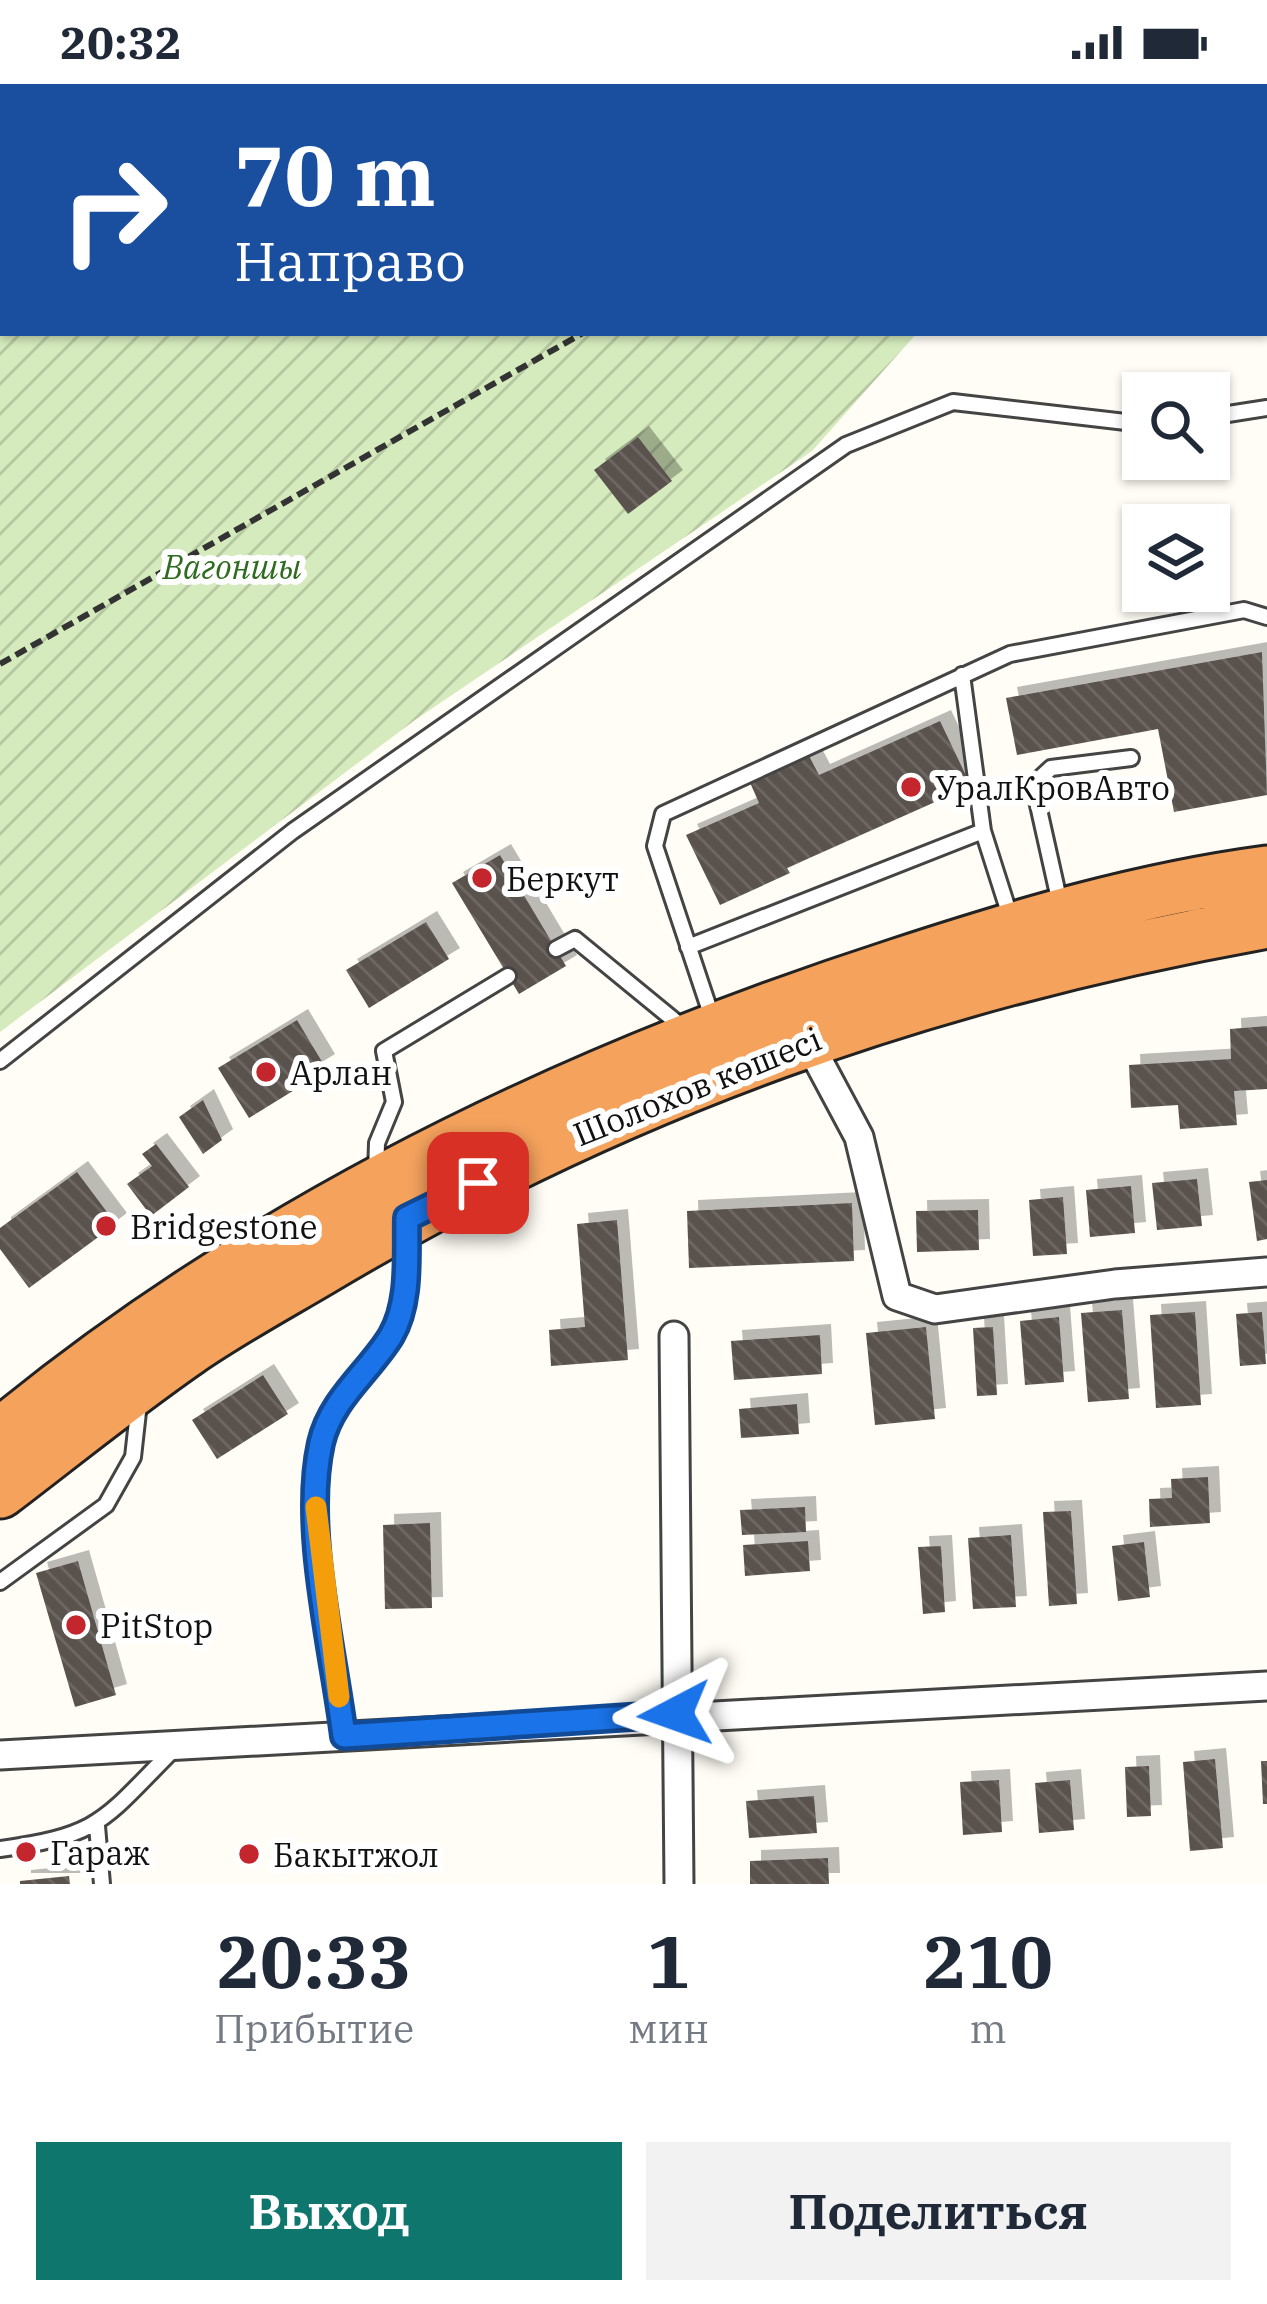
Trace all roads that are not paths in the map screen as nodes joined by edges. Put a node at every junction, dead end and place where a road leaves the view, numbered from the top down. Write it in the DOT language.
graph roads {
  1 [pos="1267,408"];
  2 [pos="1230,414"];
  3 [pos="1122,422"];
  4 [pos="1267,617"];
  5 [pos="962,675"];
  6 [pos="1131,758"];
  7 [pos="982,831"];
  8 [pos="1267,872"];
  9 [pos="1062,913"];
  10 [pos="1267,922"];
  11 [pos="1013,927"];
  12 [pos="688,947"];
  13 [pos="556,949"];
  14 [pos="508,976"];
  15 [pos="705,1033"];
  16 [pos="806,1038"];
  17 [pos="0,1061"];
  18 [pos="391,1203"];
  19 [pos="1267,1272"];
  20 [pos="674,1336"];
  21 [pos="145,1382"];
  22 [pos="0,1435"];
  23 [pos="0,1492"];
  24 [pos="0,1582"];
  25 [pos="1267,1686"];
  26 [pos="675,1714"];
  27 [pos="344,1736"];
  28 [pos="177,1747"];
  29 [pos="0,1755"];
  30 [pos="97,1826"];
  31 [pos="0,1849"];
  32 [pos="102,1884"];
  33 [pos="679,1884"];
  1 -- 2 [label="lane"];
  3 -- 17 [label="lane"];
  4 -- 5 [label="lane"];
  5 -- 7 [label="lane"];
  5 -- 12 [label="lane"];
  6 -- 9 [label="lane"];
  7 -- 11 [label="lane"];
  7 -- 12 [label="lane"];
  8 -- 9 [label="highway, Шолохов көшесі"];
  9 -- 11 [label="highway, Шолохов көшесі"];
  10 -- 16 [label="highway, Шолохов көшесі"];
  11 -- 15 [label="highway, Шолохов көшесі"];
  12 -- 15 [label="lane"];
  13 -- 15 [label="lane"];
  14 -- 18 [label="lane"];
  15 -- 18 [label="highway, Шолохов көшесі"];
  16 -- 18 [label="highway, Шолохов көшесі"];
  16 -- 19 [label="street"];
  18 -- 21 [label="highway, Шолохов көшесі"];
  18 -- 22 [label="highway, Шолохов көшесі"];
  18 -- 27 [label="lane"];
  20 -- 26 [label="street"];
  21 -- 23 [label="highway, Шолохов көшесі"];
  21 -- 24 [label="lane"];
  25 -- 26 [label="street"];
  26 -- 27 [label="street"];
  26 -- 33 [label="street"];
  27 -- 28 [label="street"];
  28 -- 29 [label="street"];
  28 -- 30 [label="lane"];
  30 -- 31 [label="lane"];
  30 -- 32 [label="lane"];
}
